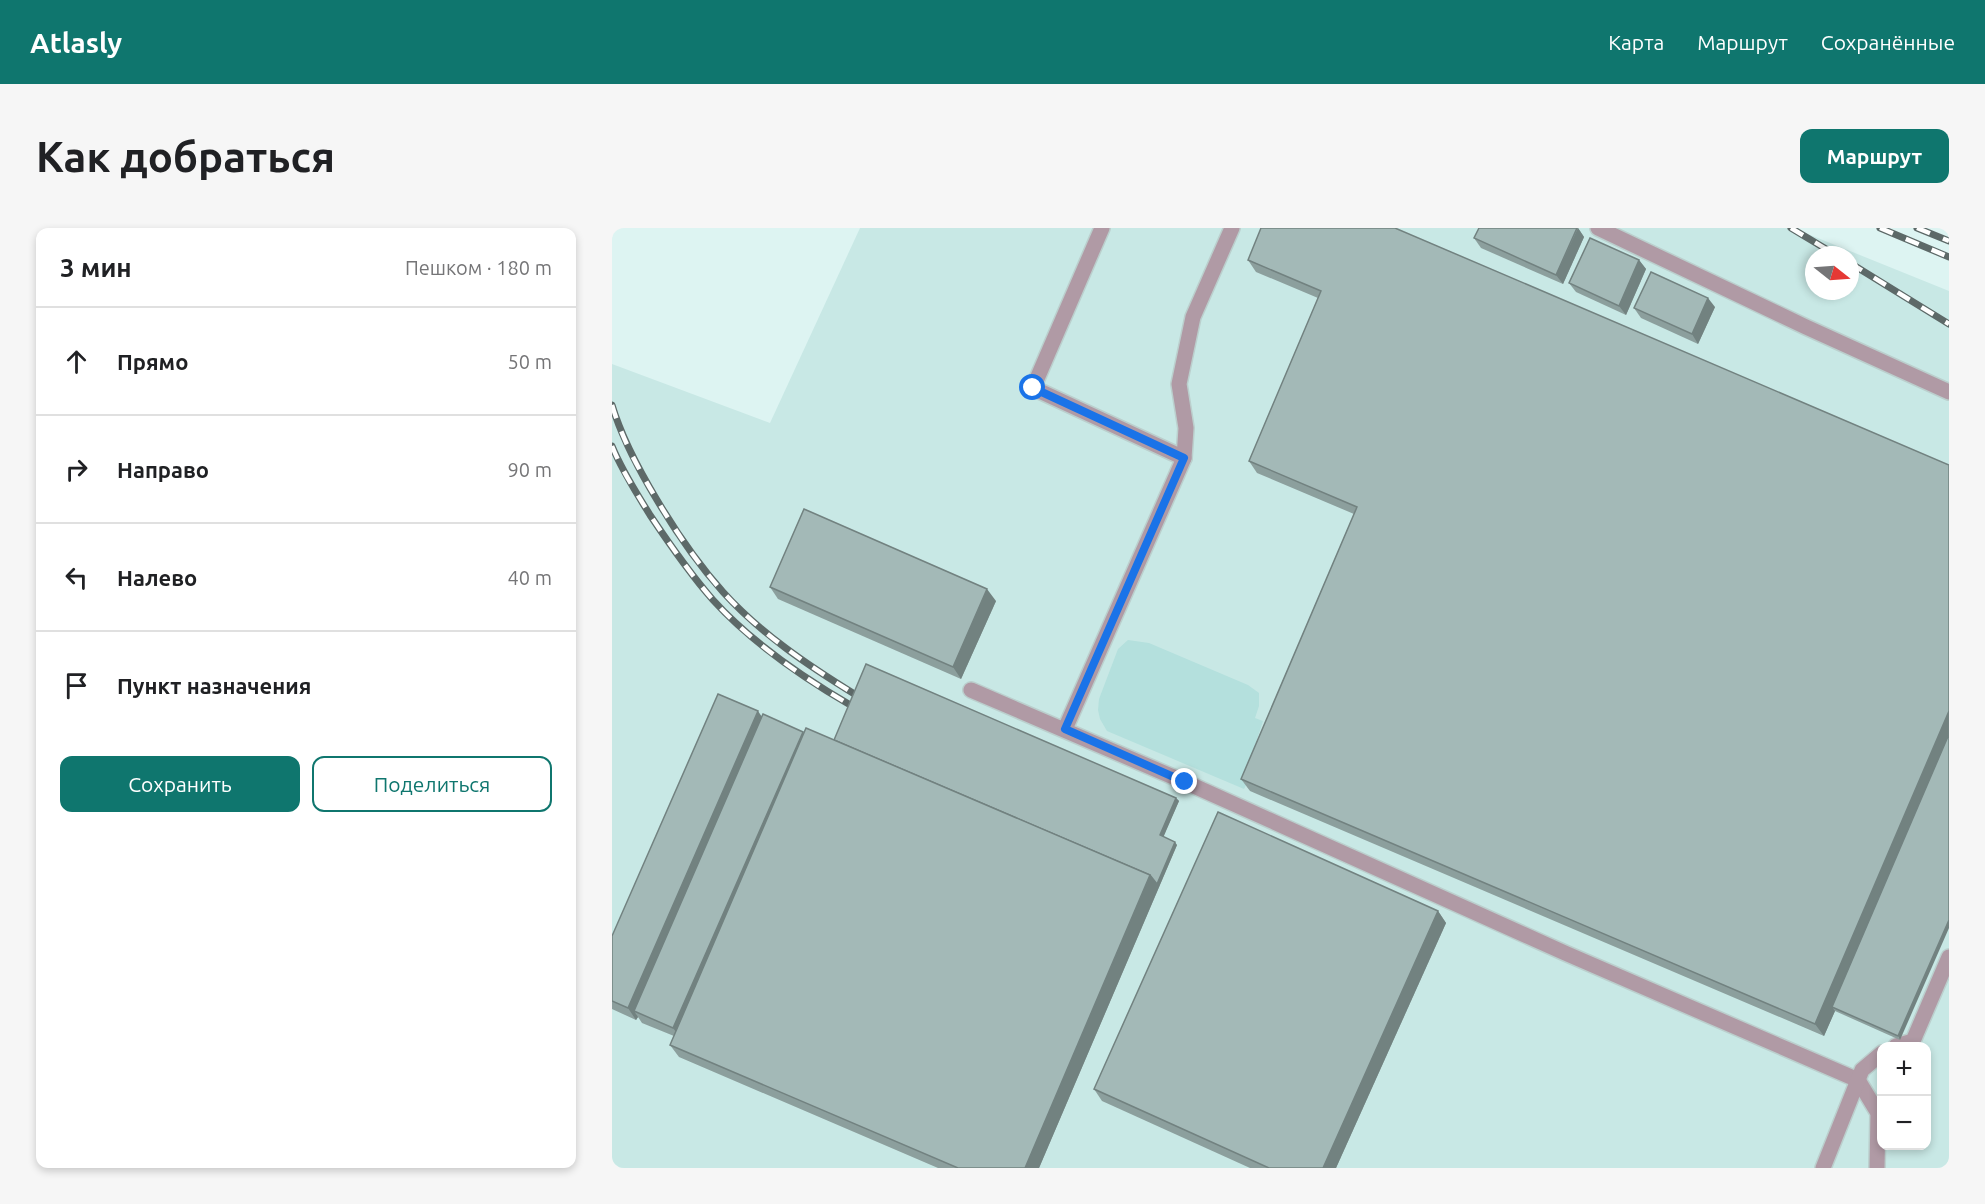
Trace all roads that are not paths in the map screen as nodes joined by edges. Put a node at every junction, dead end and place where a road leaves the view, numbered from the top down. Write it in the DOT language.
graph roads {
  1 [pos="1102,228"];
  2 [pos="1232,228"];
  3 [pos="1598,228"];
  4 [pos="1949,392"];
  5 [pos="1184,458"];
  6 [pos="971,690"];
  7 [pos="1065,729"];
  8 [pos="1949,957"];
  9 [pos="1910,1042"];
  10 [pos="1877,1057"];
  11 [pos="1858,1080"];
  12 [pos="1823,1168"];
  13 [pos="1877,1168"];
  1 -- 5 [label="lane"];
  2 -- 5 [label="lane"];
  3 -- 4 [label="lane"];
  5 -- 7 [label="lane"];
  6 -- 7 [label="lane"];
  7 -- 11 [label="lane"];
  8 -- 9 [label="lane"];
  10 -- 11 [label="lane"];
  11 -- 12 [label="lane"];
  11 -- 13 [label="lane"];
}
